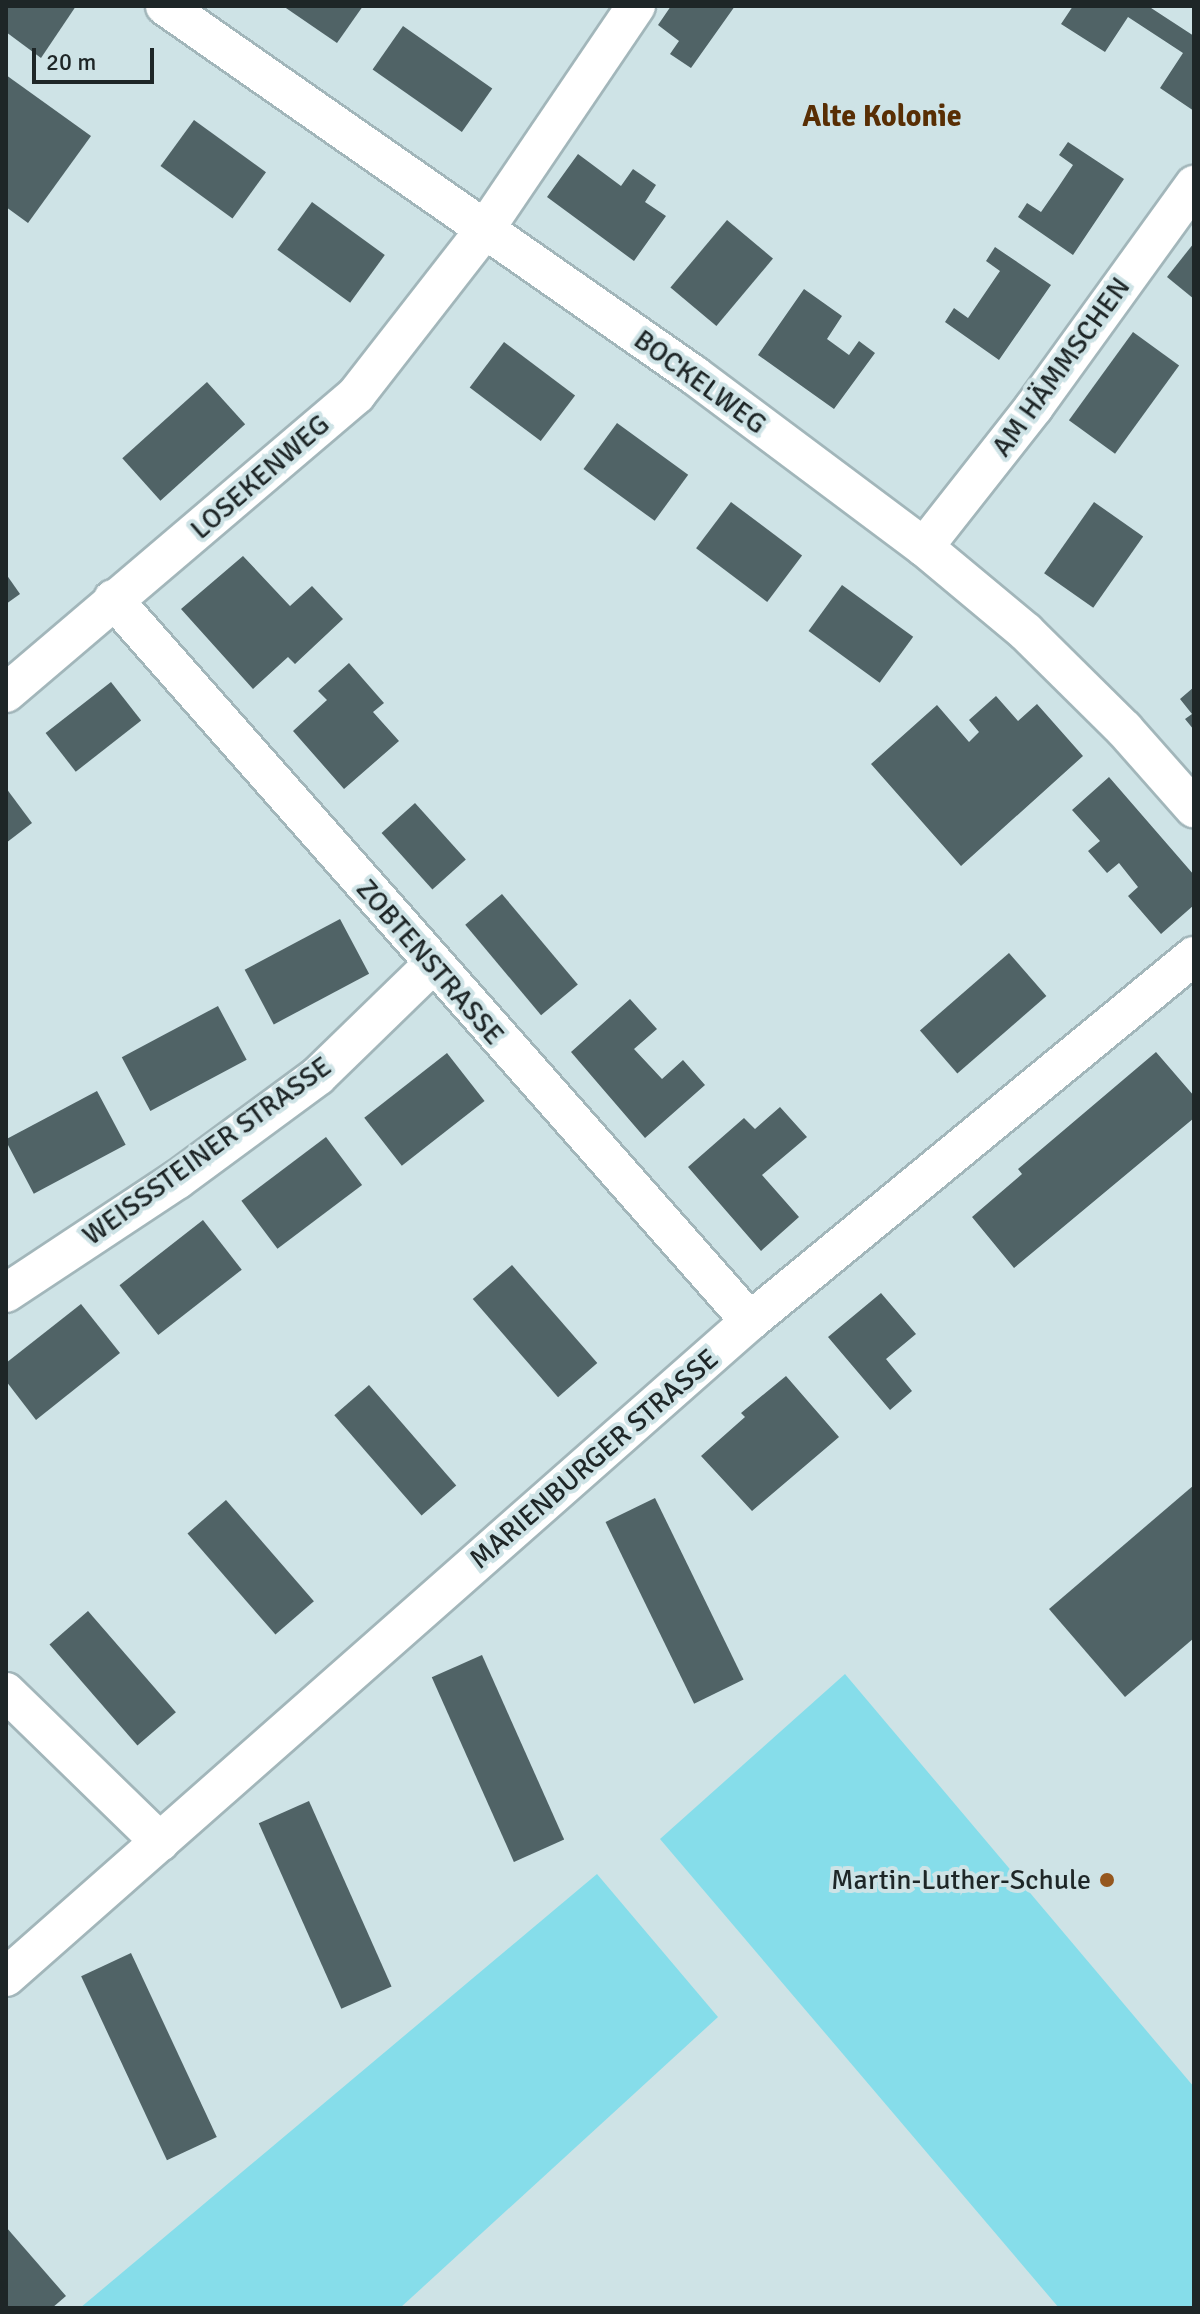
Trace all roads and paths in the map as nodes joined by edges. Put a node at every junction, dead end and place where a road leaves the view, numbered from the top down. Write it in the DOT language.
graph roads {
  1 [pos="165,6"];
  2 [pos="636,6"];
  3 [pos="1194,185"];
  4 [pos="483,232"];
  5 [pos="924,547"];
  6 [pos="113,599"];
  7 [pos="6,693"];
  8 [pos="1194,808"];
  9 [pos="1194,956"];
  10 [pos="432,965"];
  11 [pos="6,1293"];
  12 [pos="750,1321"];
  13 [pos="6,1692"];
  14 [pos="160,1842"];
  15 [pos="6,1977"];
  1 -- 4 [label="street, BOCKELWEG"];
  2 -- 4 [label="street"];
  3 -- 5 [label="street, AM HÄMMSCHEN"];
  4 -- 5 [label="street, BOCKELWEG"];
  4 -- 6 [label="street, LOSEKENWEG"];
  5 -- 8 [label="street, BOCKELWEG"];
  6 -- 7 [label="street, LOSEKENWEG"];
  6 -- 10 [label="street, ZOBTENSTRASSE"];
  9 -- 12 [label="street, MARIENBURGER STRASSE"];
  10 -- 11 [label="street, WEISSSTEINER STRASSE"];
  10 -- 12 [label="street, ZOBTENSTRASSE"];
  12 -- 14 [label="street, MARIENBURGER STRASSE"];
  13 -- 14 [label="street"];
  14 -- 15 [label="street, MARIENBURGER STRASSE"];
}
